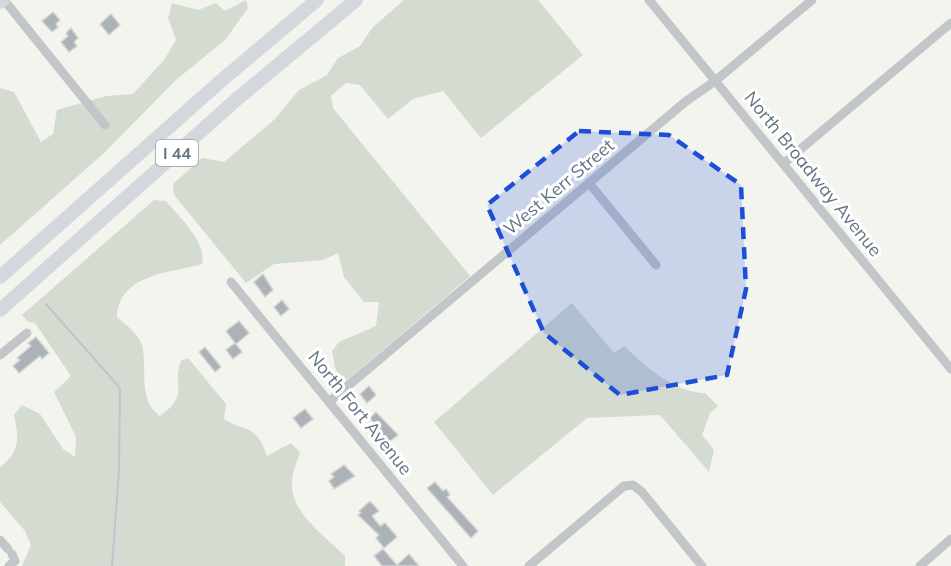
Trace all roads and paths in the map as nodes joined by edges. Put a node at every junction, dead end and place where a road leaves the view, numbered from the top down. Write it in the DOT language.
graph roads {
  1 [pos="4,0"];
  2 [pos="316,0"];
  3 [pos="356,0"];
  4 [pos="649,0"];
  5 [pos="812,0"];
  6 [pos="0,3"];
  7 [pos="951,23"];
  8 [pos="715,81"];
  9 [pos="105,124"];
  10 [pos="784,163"];
  11 [pos="589,183"];
  12 [pos="656,265"];
  13 [pos="2,274"];
  14 [pos="32,282"];
  15 [pos="231,282"];
  16 [pos="0,310"];
  17 [pos="0,319"];
  18 [pos="27,333"];
  19 [pos="0,355"];
  20 [pos="951,369"];
  21 [pos="330,401"];
  22 [pos="951,539"];
  23 [pos="0,540"];
  24 [pos="9,566"];
  25 [pos="462,566"];
  26 [pos="529,566"];
  27 [pos="702,566"];
  28 [pos="920,566"];
  1 -- 6 [label="main road"];
  1 -- 9 [label="street"];
  2 -- 13 [label="highway, I 44"];
  3 -- 14 [label="highway, I 44"];
  4 -- 8 [label="street, North Broadway Avenue"];
  5 -- 8 [label="street, West Kerr Street"];
  7 -- 10 [label="street"];
  8 -- 10 [label="street, North Broadway Avenue"];
  8 -- 11 [label="street, West Kerr Street"];
  10 -- 20 [label="street, North Broadway Avenue"];
  11 -- 12 [label="street"];
  11 -- 21 [label="street, West Kerr Street"];
  14 -- 16 [label="highway, I 44"];
  14 -- 17 [label="highway"];
  15 -- 21 [label="street, North Fort Avenue"];
  18 -- 19 [label="street"];
  21 -- 25 [label="street, North Fort Avenue"];
  22 -- 28 [label="street"];
  23 -- 24 [label="street"];
  26 -- 27 [label="street"];
}
